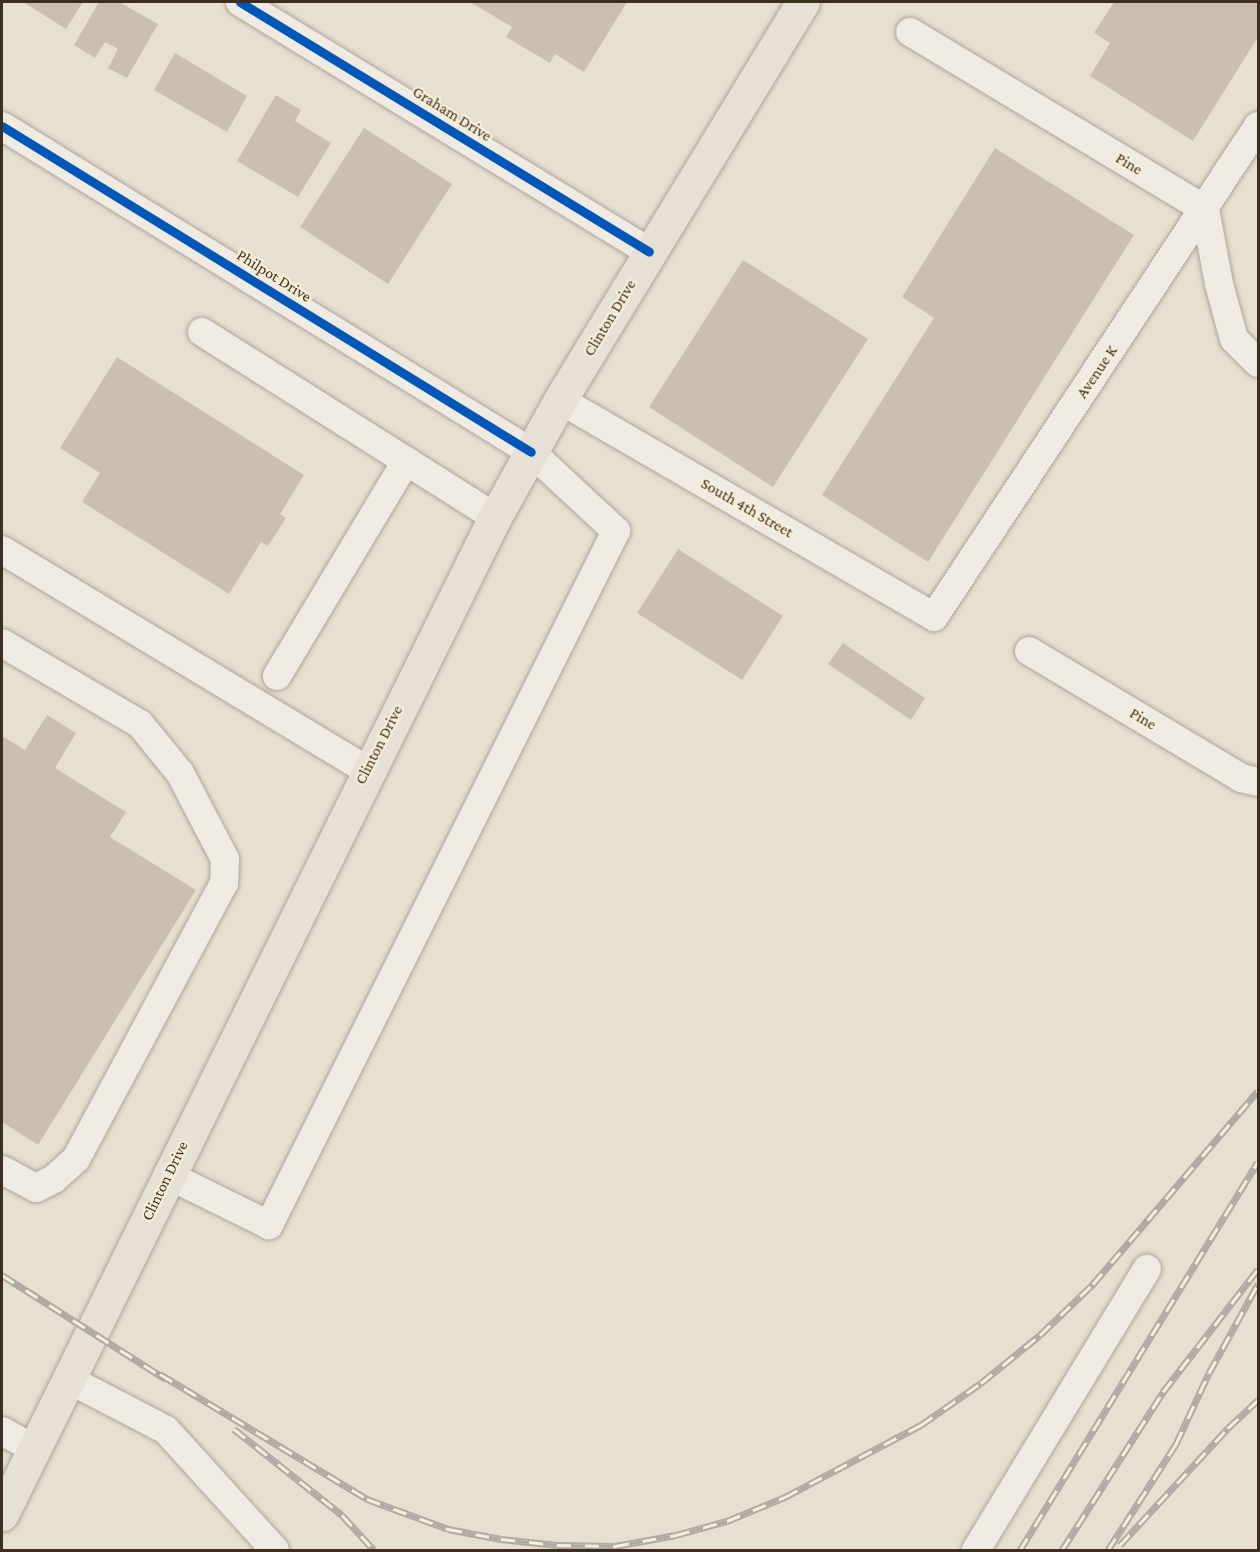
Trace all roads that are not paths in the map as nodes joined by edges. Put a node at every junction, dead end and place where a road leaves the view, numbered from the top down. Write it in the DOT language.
graph roads {
  1 [pos="240,2"];
  2 [pos="803,2"];
  3 [pos="910,32"];
  4 [pos="2,126"];
  5 [pos="1258,126"];
  6 [pos="1206,209"];
  7 [pos="649,252"];
  8 [pos="202,332"];
  9 [pos="1258,363"];
  10 [pos="560,400"];
  11 [pos="531,452"];
  12 [pos="406,461"];
  13 [pos="495,517"];
  14 [pos="2,550"];
  15 [pos="934,617"];
  16 [pos="2,643"];
  17 [pos="1029,651"];
  18 [pos="277,676"];
  19 [pos="366,770"];
  20 [pos="1258,782"];
  21 [pos="2,1170"];
  22 [pos="168,1175"];
  23 [pos="1147,1269"];
  24 [pos="68,1379"];
  25 [pos="2,1431"];
  26 [pos="35,1449"];
  27 [pos="2,1514"];
  28 [pos="275,1551"];
  29 [pos="976,1551"];
  1 -- 7 [label="street, Graham Drive"];
  2 -- 7 [label="main road, Clinton Drive"];
  3 -- 6 [label="street, Pine"];
  4 -- 11 [label="street, Philpot Drive"];
  5 -- 6 [label="street, Avenue K"];
  6 -- 9 [label="street"];
  6 -- 15 [label="street, Avenue K"];
  7 -- 10 [label="main road, Clinton Drive"];
  8 -- 12 [label="street"];
  10 -- 11 [label="main road, Clinton Drive"];
  10 -- 15 [label="street, South 4th Street"];
  11 -- 13 [label="main road, Clinton Drive"];
  11 -- 22 [label="street, Philpot Drive"];
  12 -- 13 [label="street"];
  12 -- 18 [label="street"];
  13 -- 19 [label="main road, Clinton Drive"];
  14 -- 19 [label="street"];
  16 -- 21 [label="street"];
  17 -- 20 [label="street, Pine"];
  19 -- 22 [label="main road, Clinton Drive"];
  22 -- 24 [label="main road, Clinton Drive"];
  23 -- 29 [label="street"];
  24 -- 26 [label="main road, Clinton Drive"];
  24 -- 28 [label="street"];
  25 -- 26 [label="street"];
  26 -- 27 [label="main road, Clinton Drive"];
}
